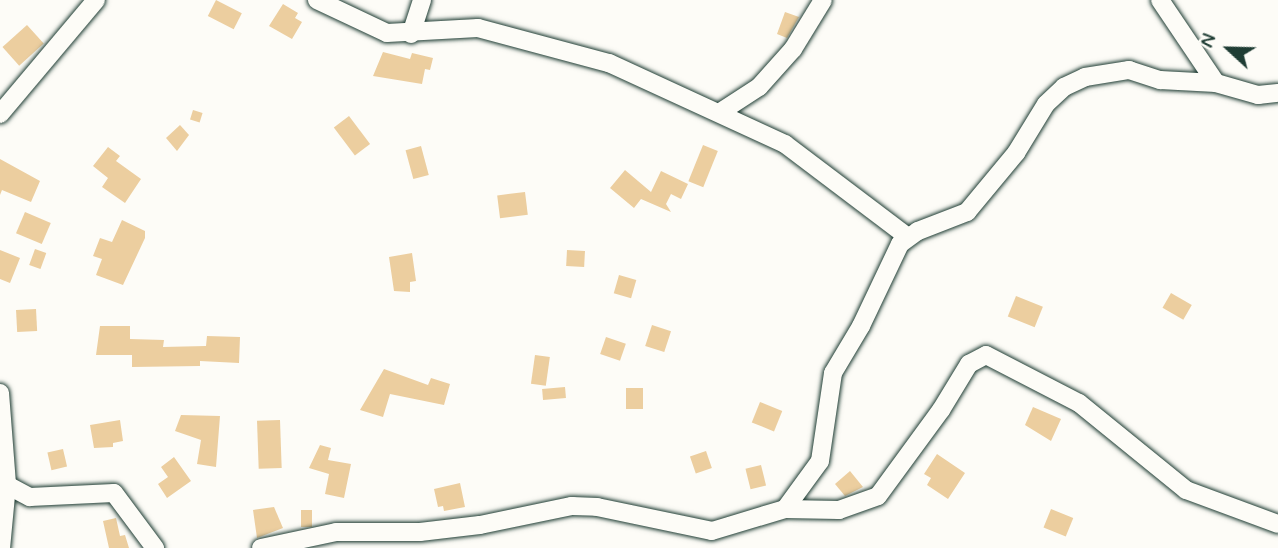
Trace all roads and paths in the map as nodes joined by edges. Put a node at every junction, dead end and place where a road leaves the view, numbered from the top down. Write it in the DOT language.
graph roads {
  1 [pos="96,0"];
  2 [pos="317,0"];
  3 [pos="422,0"];
  4 [pos="823,0"];
  5 [pos="1160,0"];
  6 [pos="411,34"];
  7 [pos="1216,83"];
  8 [pos="1278,93"];
  9 [pos="722,111"];
  10 [pos="0,114"];
  11 [pos="908,237"];
  12 [pos="0,393"];
  13 [pos="7,485"];
  14 [pos="785,509"];
  15 [pos="1278,524"];
  16 [pos="1,548"];
  17 [pos="155,548"];
  18 [pos="261,548"];
  1 -- 10 [label="street"];
  2 -- 6 [label="street"];
  3 -- 6 [label="street"];
  4 -- 9 [label="street"];
  5 -- 7 [label="street"];
  6 -- 9 [label="street"];
  7 -- 8 [label="street"];
  7 -- 11 [label="street"];
  9 -- 11 [label="street"];
  11 -- 14 [label="street"];
  12 -- 13 [label="street"];
  13 -- 16 [label="street"];
  13 -- 17 [label="street"];
  14 -- 15 [label="street"];
  14 -- 18 [label="street"];
}
